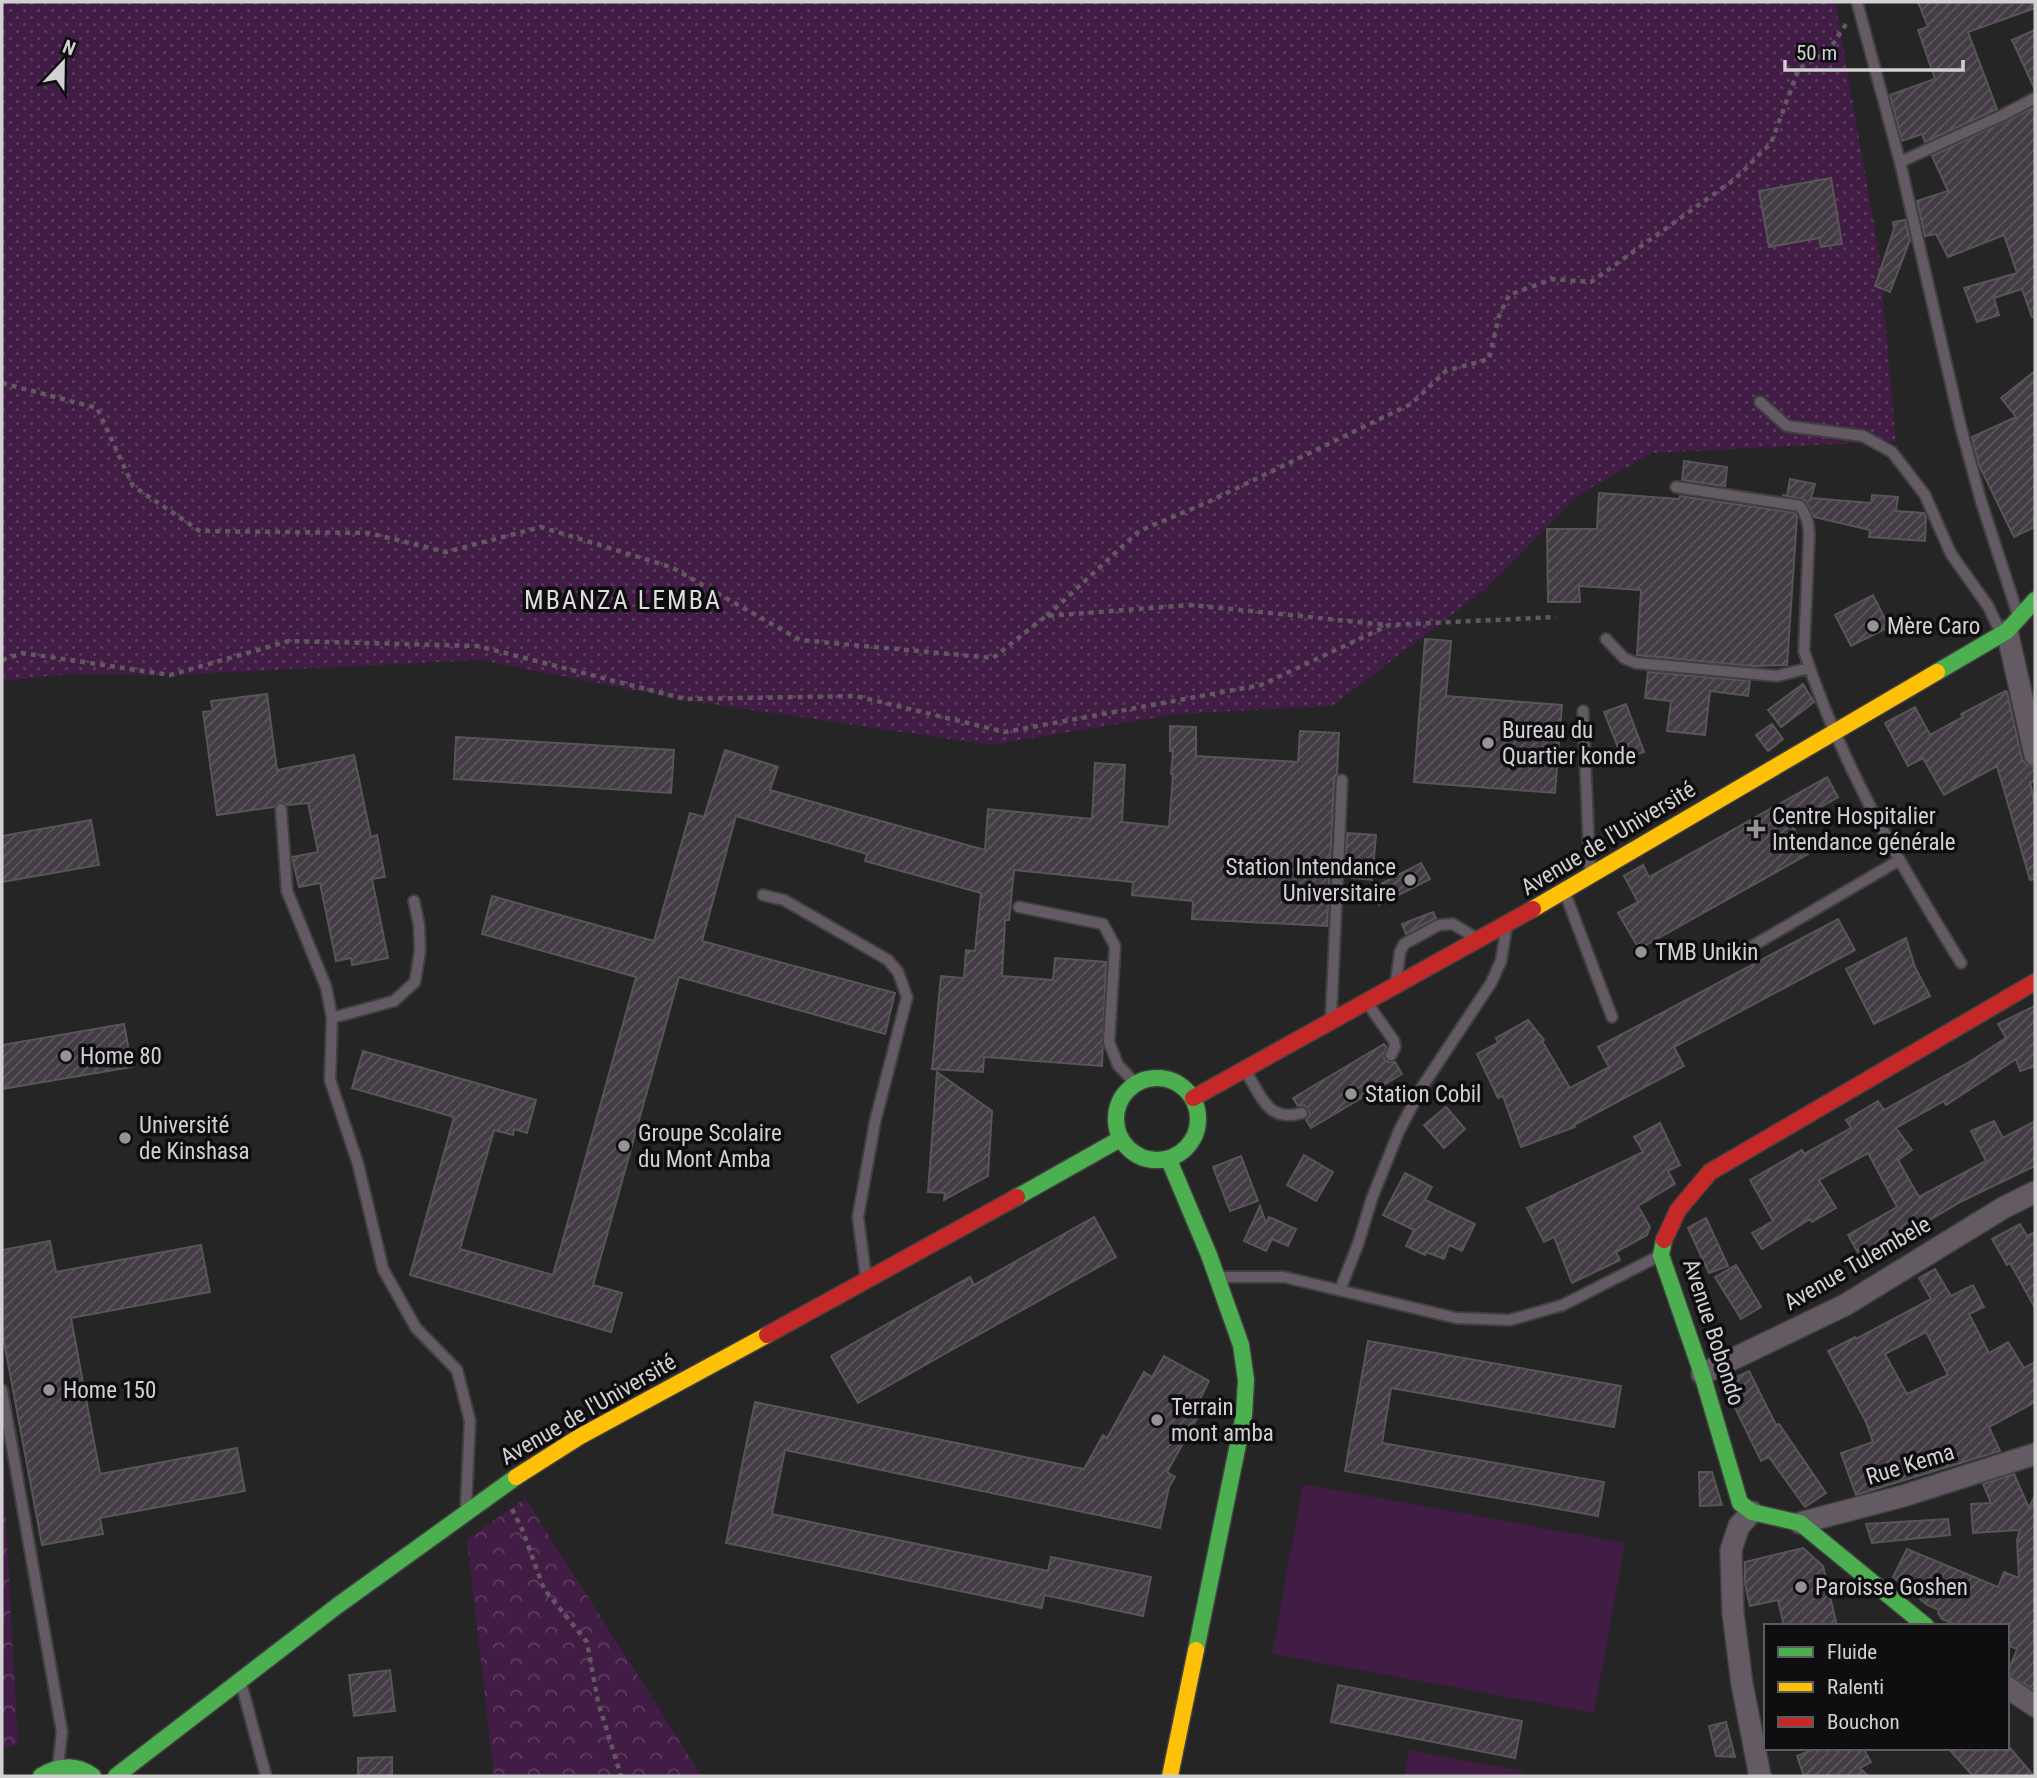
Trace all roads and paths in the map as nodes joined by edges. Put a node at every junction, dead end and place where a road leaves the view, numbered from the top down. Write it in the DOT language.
graph roads {
  1 [pos="1857,3"];
  2 [pos="2035,98"];
  3 [pos="1900,162"];
  4 [pos="2,383"];
  5 [pos="1760,402"];
  6 [pos="1676,487"];
  7 [pos="2035,600"];
  8 [pos="1046,616"];
  9 [pos="1556,617"];
  10 [pos="1389,625"];
  11 [pos="2009,627"];
  12 [pos="1606,639"];
  13 [pos="2,660"];
  14 [pos="1810,668"];
  15 [pos="1583,711"];
  16 [pos="1833,732"];
  17 [pos="2035,755"];
  18 [pos="1342,779"];
  19 [pos="281,809"];
  20 [pos="1898,860"];
  21 [pos="1590,874"];
  22 [pos="1564,890"];
  23 [pos="763,895"];
  24 [pos="414,901"];
  25 [pos="1019,907"];
  26 [pos="1506,925"];
  27 [pos="1479,940"];
  28 [pos="1749,948"];
  29 [pos="1961,963"];
  30 [pos="2035,982"];
  31 [pos="1396,985"];
  32 [pos="1366,1001"];
  33 [pos="1612,1017"];
  34 [pos="332,1018"];
  35 [pos="1330,1021"];
  36 [pos="1391,1055"];
  37 [pos="1245,1069"];
  38 [pos="1136,1084"];
  39 [pos="1193,1098"];
  40 [pos="1302,1113"];
  41 [pos="1120,1139"];
  42 [pos="1169,1160"];
  43 [pos="2035,1192"];
  44 [pos="1661,1255"];
  45 [pos="1216,1277"];
  46 [pos="866,1281"];
  47 [pos="1340,1290"];
  48 [pos="1702,1374"];
  49 [pos="2,1390"];
  50 [pos="2035,1454"];
  51 [pos="500,1487"];
  52 [pos="466,1512"];
  53 [pos="1752,1512"];
  54 [pos="1800,1523"];
  55 [pos="1924,1624"];
  56 [pos="241,1680"];
  57 [pos="2009,1688"];
  58 [pos="2035,1706"];
  59 [pos="58,1769"];
  60 [pos="41,1776"];
  61 [pos="93,1776"];
  62 [pos="116,1776"];
  63 [pos="266,1776"];
  64 [pos="621,1776"];
  65 [pos="1170,1776"];
  66 [pos="1760,1776"];
  1 -- 3 [label="lane"];
  1 -- 8 [label="path"];
  2 -- 3 [label="lane"];
  3 -- 11 [label="lane"];
  4 -- 8 [label="path"];
  5 -- 11 [label="lane"];
  6 -- 14 [label="lane"];
  7 -- 11 [label="street, Avenue de l'Université"];
  8 -- 10 [label="path"];
  9 -- 10 [label="path"];
  10 -- 13 [label="path"];
  11 -- 16 [label="street, Avenue de l'Université"];
  11 -- 17 [label="street"];
  12 -- 14 [label="lane"];
  14 -- 16 [label="lane"];
  15 -- 21 [label="lane"];
  16 -- 20 [label="lane"];
  16 -- 21 [label="street, Avenue de l'Université"];
  18 -- 35 [label="lane"];
  19 -- 34 [label="lane"];
  20 -- 28 [label="lane"];
  20 -- 29 [label="lane"];
  21 -- 22 [label="street, Avenue de l'Université"];
  22 -- 26 [label="street, Avenue de l'Université"];
  22 -- 33 [label="lane"];
  23 -- 46 [label="lane"];
  24 -- 34 [label="lane"];
  25 -- 38 [label="lane"];
  26 -- 27 [label="street, Avenue de l'Université"];
  26 -- 47 [label="lane"];
  27 -- 31 [label="street, Avenue de l'Université"];
  27 -- 31 [label="lane"];
  30 -- 44 [label="street, Avenue Bobondo"];
  31 -- 32 [label="street, Avenue de l'Université"];
  32 -- 35 [label="street, Avenue de l'Université"];
  32 -- 36 [label="lane"];
  34 -- 52 [label="lane"];
  35 -- 37 [label="street, Avenue de l'Université"];
  37 -- 39 [label="street, Avenue de l'Université"];
  37 -- 40 [label="lane"];
  38 -- 39 [label="street"];
  38 -- 41 [label="street"];
  39 -- 42 [label="street"];
  41 -- 42 [label="street"];
  41 -- 46 [label="street, Avenue de l'Université"];
  42 -- 45 [label="street"];
  43 -- 48 [label="street, Avenue Tulembele"];
  44 -- 47 [label="lane"];
  44 -- 48 [label="street, Avenue Bobondo"];
  45 -- 47 [label="lane"];
  45 -- 65 [label="street"];
  46 -- 51 [label="street, Avenue de l'Université"];
  48 -- 53 [label="street, Avenue Bobondo"];
  49 -- 59 [label="lane"];
  50 -- 54 [label="street, Rue Kema"];
  51 -- 52 [label="street, Avenue de l'Université"];
  51 -- 64 [label="path"];
  52 -- 56 [label="street, Avenue de l'Université"];
  53 -- 54 [label="street"];
  53 -- 66 [label="street"];
  54 -- 55 [label="street"];
  56 -- 62 [label="street, Avenue de l'Université"];
  56 -- 63 [label="lane"];
  57 -- 58 [label="street"];
  59 -- 60 [label="street"];
  59 -- 61 [label="street"];
}
